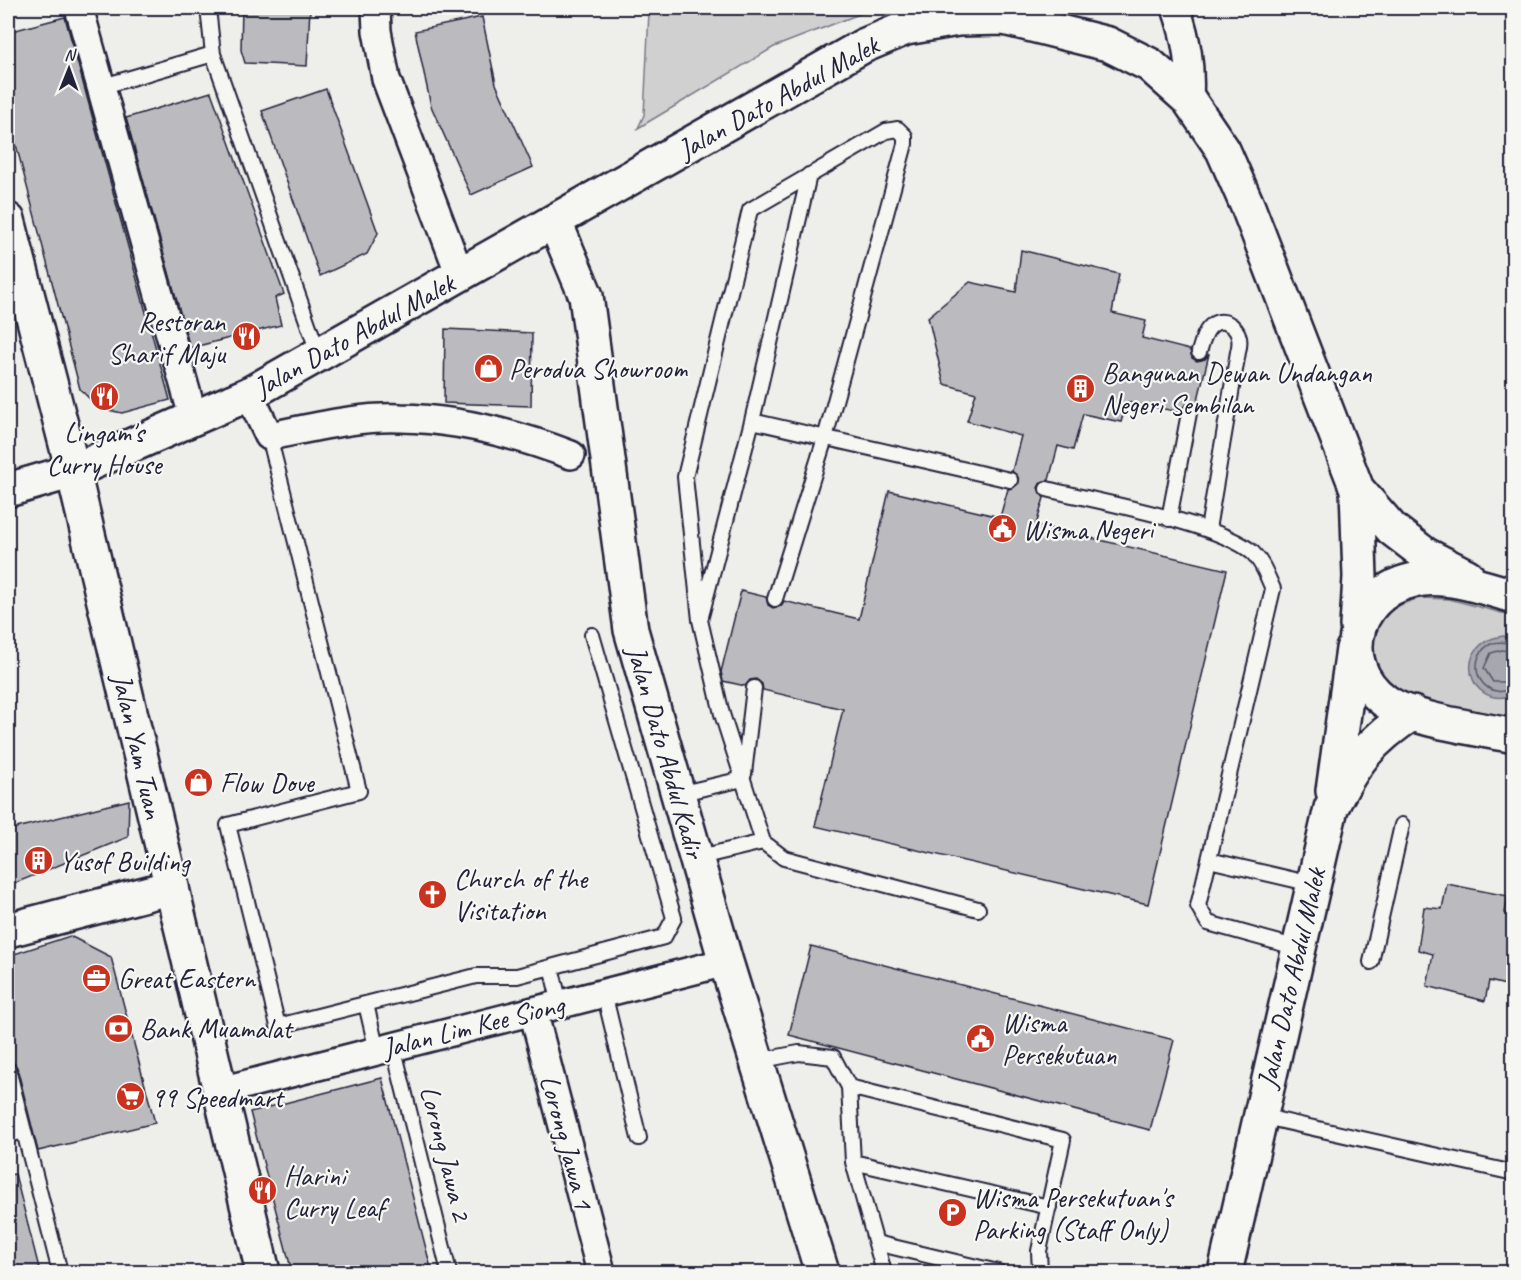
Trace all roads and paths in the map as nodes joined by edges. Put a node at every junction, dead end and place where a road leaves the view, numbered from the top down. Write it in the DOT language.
graph roads {
  1 [pos="79,8"];
  2 [pos="208,8"];
  3 [pos="376,8"];
  4 [pos="1176,8"];
  5 [pos="213,54"];
  6 [pos="100,87"];
  7 [pos="1189,100"];
  8 [pos="809,175"];
  9 [pos="8,220"];
  10 [pos="555,222"];
  11 [pos="460,275"];
  12 [pos="15,280"];
  13 [pos="1199,352"];
  14 [pos="319,355"];
  15 [pos="249,394"];
  16 [pos="1188,413"];
  17 [pos="194,420"];
  18 [pos="752,421"];
  19 [pos="269,436"];
  20 [pos="825,438"];
  21 [pos="571,455"];
  22 [pos="73,471"];
  23 [pos="1010,480"];
  24 [pos="1047,489"];
  25 [pos="1357,489"];
  26 [pos="8,490"];
  27 [pos="1168,519"];
  28 [pos="1208,529"];
  29 [pos="1504,593"];
  30 [pos="775,599"];
  31 [pos="700,620"];
  32 [pos="592,635"];
  33 [pos="1355,636"];
  34 [pos="754,688"];
  35 [pos="1413,713"];
  36 [pos="1514,736"];
  37 [pos="743,779"];
  38 [pos="678,794"];
  39 [pos="1331,808"];
  40 [pos="1402,825"];
  41 [pos="763,842"];
  42 [pos="696,858"];
  43 [pos="1209,860"];
  44 [pos="1312,884"];
  45 [pos="172,887"];
  46 [pos="978,909"];
  47 [pos="8,930"];
  48 [pos="1298,948"];
  49 [pos="726,962"];
  50 [pos="1371,962"];
  51 [pos="551,966"];
  52 [pos="604,993"];
  53 [pos="366,1004"];
  54 [pos="560,1004"];
  55 [pos="533,1011"];
  56 [pos="385,1049"];
  57 [pos="757,1061"];
  58 [pos="8,1069"];
  59 [pos="849,1087"];
  60 [pos="220,1091"];
  61 [pos="1260,1116"];
  62 [pos="24,1131"];
  63 [pos="8,1135"];
  64 [pos="639,1138"];
  65 [pos="853,1162"];
  66 [pos="1514,1173"];
  67 [pos="1049,1206"];
  68 [pos="876,1243"];
  69 [pos="60,1272"];
  70 [pos="263,1272"];
  71 [pos="449,1272"];
  72 [pos="601,1272"];
  73 [pos="822,1272"];
  74 [pos="884,1272"];
  75 [pos="998,1272"];
  76 [pos="1040,1272"];
  77 [pos="1225,1272"];
  1 -- 6 [label="street"];
  2 -- 5 [label="lane"];
  3 -- 11 [label="street"];
  4 -- 7 [label="street"];
  5 -- 6 [label="lane"];
  5 -- 14 [label="lane"];
  6 -- 17 [label="street"];
  7 -- 10 [label="main road, Jalan Dato Abdul Malek"];
  7 -- 25 [label="main road, Jalan Dato Abdul Malek"];
  8 -- 18 [label="lane"];
  8 -- 20 [label="lane"];
  8 -- 31 [label="lane"];
  9 -- 12 [label="main road, Jalan Yam Tuan"];
  10 -- 11 [label="main road, Jalan Dato Abdul Malek"];
  10 -- 38 [label="main road, Jalan Dato Abdul Kadir"];
  11 -- 14 [label="main road, Jalan Dato Abdul Malek"];
  12 -- 22 [label="main road, Jalan Yam Tuan"];
  13 -- 28 [label="lane"];
  14 -- 15 [label="main road, Jalan Dato Abdul Malek"];
  15 -- 17 [label="main road, Jalan Dato Abdul Malek"];
  15 -- 19 [label="street"];
  16 -- 27 [label="lane"];
  17 -- 22 [label="main road, Jalan Dato Abdul Malek"];
  18 -- 20 [label="lane"];
  18 -- 31 [label="lane"];
  19 -- 21 [label="street"];
  19 -- 53 [label="lane"];
  20 -- 23 [label="lane"];
  20 -- 30 [label="lane"];
  22 -- 26 [label="main road, Jalan Dato Abdul Malek"];
  22 -- 45 [label="main road, Jalan Yam Tuan"];
  24 -- 27 [label="lane"];
  25 -- 29 [label="main road"];
  25 -- 33 [label="main road, Jalan Dato Abdul Malek"];
  27 -- 28 [label="lane"];
  28 -- 43 [label="lane"];
  29 -- 33 [label="main road"];
  31 -- 37 [label="lane"];
  32 -- 51 [label="lane"];
  33 -- 35 [label="main road"];
  33 -- 39 [label="main road, Jalan Dato Abdul Malek"];
  34 -- 37 [label="lane"];
  35 -- 36 [label="main road"];
  35 -- 39 [label="main road, Jalan Dato Abdul Malek"];
  37 -- 38 [label="lane"];
  37 -- 41 [label="lane"];
  38 -- 42 [label="main road, Jalan Dato Abdul Kadir"];
  39 -- 44 [label="main road, Jalan Dato Abdul Malek"];
  40 -- 50 [label="lane"];
  41 -- 42 [label="lane"];
  41 -- 46 [label="lane"];
  42 -- 49 [label="main road, Jalan Dato Abdul Kadir"];
  43 -- 44 [label="lane"];
  43 -- 48 [label="lane"];
  44 -- 48 [label="main road, Jalan Dato Abdul Malek"];
  45 -- 47 [label="main road"];
  45 -- 60 [label="main road, Jalan Yam Tuan"];
  48 -- 61 [label="main road, Jalan Dato Abdul Malek"];
  49 -- 52 [label="street, Jalan Lim Kee Siong"];
  49 -- 57 [label="main road, Jalan Dato Abdul Kadir"];
  51 -- 53 [label="lane"];
  51 -- 54 [label="lane"];
  52 -- 54 [label="street, Jalan Lim Kee Siong"];
  52 -- 64 [label="lane"];
  53 -- 56 [label="lane, Lorong Jawa 2"];
  54 -- 55 [label="street, Jalan Lim Kee Siong"];
  55 -- 56 [label="street, Jalan Lim Kee Siong"];
  55 -- 72 [label="street, Lorong Jawa 1"];
  56 -- 60 [label="street, Jalan Lim Kee Siong"];
  56 -- 71 [label="lane, Lorong Jawa 2"];
  57 -- 59 [label="lane"];
  57 -- 73 [label="main road, Jalan Dato Abdul Kadir"];
  58 -- 62 [label="lane"];
  59 -- 65 [label="lane"];
  59 -- 67 [label="lane"];
  60 -- 70 [label="main road, Jalan Yam Tuan"];
  61 -- 66 [label="lane"];
  61 -- 77 [label="main road, Jalan Dato Abdul Malek"];
  62 -- 63 [label="lane"];
  62 -- 69 [label="lane"];
  65 -- 67 [label="lane"];
  65 -- 68 [label="lane"];
  67 -- 76 [label="lane"];
  68 -- 74 [label="lane"];
  68 -- 75 [label="lane"];
}
